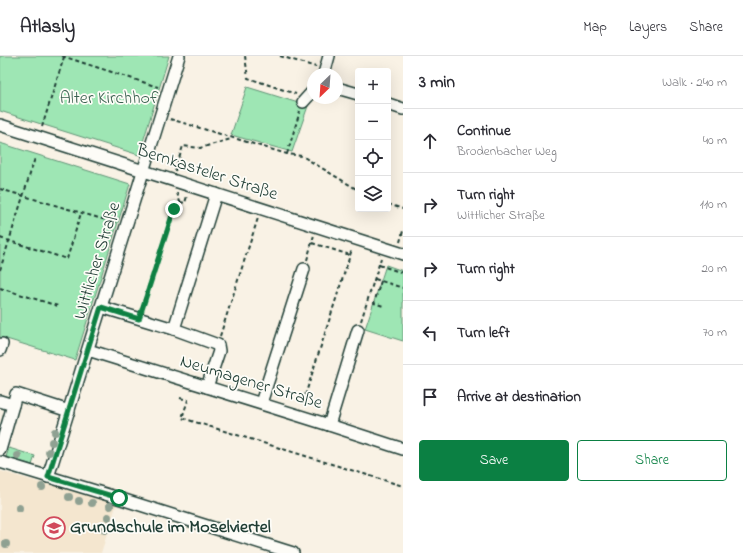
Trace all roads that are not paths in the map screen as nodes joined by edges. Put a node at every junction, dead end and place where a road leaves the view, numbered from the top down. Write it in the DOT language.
graph roads {
  1 [pos="180,56"];
  2 [pos="329,56"];
  3 [pos="325,68"];
  4 [pos="343,90"];
  5 [pos="355,93"];
  6 [pos="391,105"];
  7 [pos="403,109"];
  8 [pos="0,125"];
  9 [pos="144,170"];
  10 [pos="216,194"];
  11 [pos="403,254"];
  12 [pos="304,269"];
  13 [pos="101,307"];
  14 [pos="174,330"];
  15 [pos="358,330"];
  16 [pos="88,350"];
  17 [pos="207,387"];
  18 [pos="0,401"];
  19 [pos="261,403"];
  20 [pos="13,405"];
  21 [pos="69,411"];
  22 [pos="329,424"];
  23 [pos="402,445"];
  24 [pos="0,450"];
  25 [pos="0,462"];
  26 [pos="48,477"];
  27 [pos="293,553"];
  1 -- 9 [label="street, Wittlicher Straße"];
  2 -- 3 [label="street"];
  4 -- 5 [label="street"];
  6 -- 7 [label="street"];
  8 -- 9 [label="street, Bernkasteler Straße"];
  9 -- 10 [label="street, Bernkasteler Straße"];
  9 -- 13 [label="street, Wittlicher Straße"];
  10 -- 11 [label="street, Bernkasteler Straße"];
  10 -- 14 [label="street"];
  12 -- 19 [label="street"];
  13 -- 14 [label="street"];
  13 -- 16 [label="street, Wittlicher Straße"];
  14 -- 17 [label="street"];
  15 -- 22 [label="street"];
  16 -- 17 [label="street, Neumagener Straße"];
  16 -- 21 [label="street, Wittlicher Straße"];
  17 -- 19 [label="street, Neumagener Straße"];
  18 -- 20 [label="street"];
  19 -- 22 [label="street, Neumagener Straße"];
  20 -- 21 [label="street"];
  20 -- 24 [label="street"];
  21 -- 26 [label="street, Wittlicher Straße"];
  22 -- 23 [label="street, Neumagener Straße"];
  25 -- 26 [label="street"];
  26 -- 27 [label="street"];
}
